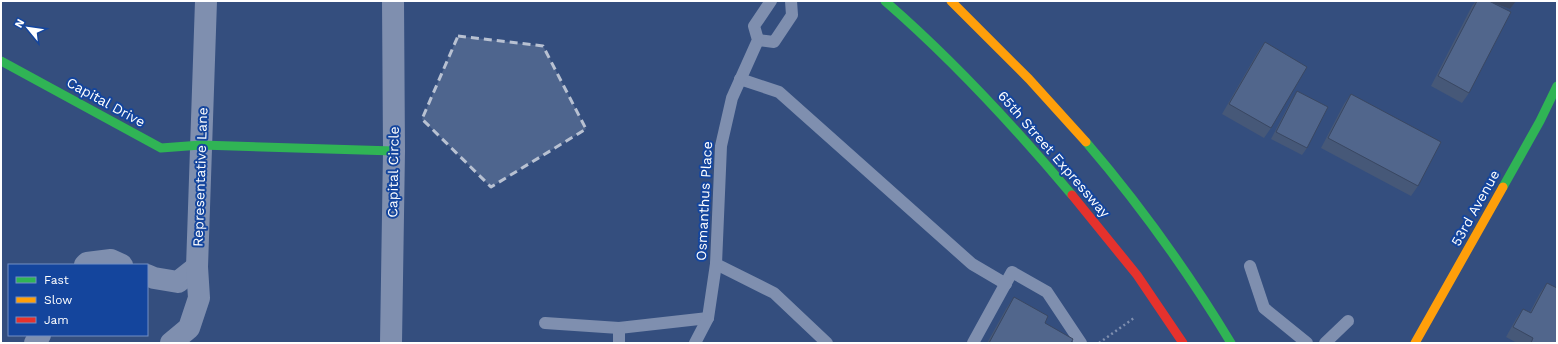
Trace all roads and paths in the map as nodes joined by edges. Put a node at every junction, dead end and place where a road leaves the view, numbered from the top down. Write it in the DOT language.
graph roads {
  1 [pos="206,1"];
  2 [pos="393,1"];
  3 [pos="771,1"];
  4 [pos="782,1"];
  5 [pos="791,1"];
  6 [pos="885,1"];
  7 [pos="951,1"];
  8 [pos="758,40"];
  9 [pos="1,61"];
  10 [pos="740,79"];
  11 [pos="1557,86"];
  12 [pos="202,145"];
  13 [pos="394,151"];
  14 [pos="86,264"];
  15 [pos="120,264"];
  16 [pos="716,264"];
  17 [pos="1250,266"];
  18 [pos="197,267"];
  19 [pos="148,275"];
  20 [pos="1006,284"];
  21 [pos="708,318"];
  22 [pos="1134,318"];
  23 [pos="1348,321"];
  24 [pos="545,324"];
  25 [pos="619,328"];
  26 [pos="171,343"];
  27 [pos="391,343"];
  28 [pos="619,343"];
  29 [pos="695,343"];
  30 [pos="827,343"];
  31 [pos="973,343"];
  32 [pos="1081,343"];
  33 [pos="1099,343"];
  34 [pos="1183,343"];
  35 [pos="1232,343"];
  36 [pos="1307,343"];
  37 [pos="1325,343"];
  38 [pos="1415,343"];
  1 -- 12 [label="street, Representative Lane"];
  2 -- 13 [label="street, Capital Circle"];
  3 -- 8 [label="lane, Osmanthus Place"];
  4 -- 5 [label="lane"];
  5 -- 8 [label="lane"];
  6 -- 34 [label="main road, 65th Street Expressway"];
  7 -- 35 [label="main road"];
  8 -- 10 [label="lane, Osmanthus Place"];
  9 -- 12 [label="main road, Capital Drive"];
  10 -- 16 [label="lane, Osmanthus Place"];
  10 -- 20 [label="lane"];
  11 -- 38 [label="main road, 53rd Avenue"];
  12 -- 13 [label="main road, Capital Drive"];
  12 -- 18 [label="street, Representative Lane"];
  13 -- 27 [label="street, Capital Circle"];
  14 -- 15 [label="street"];
  16 -- 21 [label="lane, Osmanthus Place"];
  16 -- 30 [label="lane"];
  17 -- 36 [label="lane"];
  18 -- 19 [label="street"];
  18 -- 26 [label="street, Representative Lane"];
  20 -- 31 [label="lane"];
  20 -- 32 [label="lane"];
  21 -- 25 [label="lane"];
  21 -- 29 [label="lane, Osmanthus Place"];
  22 -- 33 [label="path"];
  23 -- 37 [label="lane"];
  24 -- 25 [label="lane"];
  25 -- 28 [label="lane"];
}
